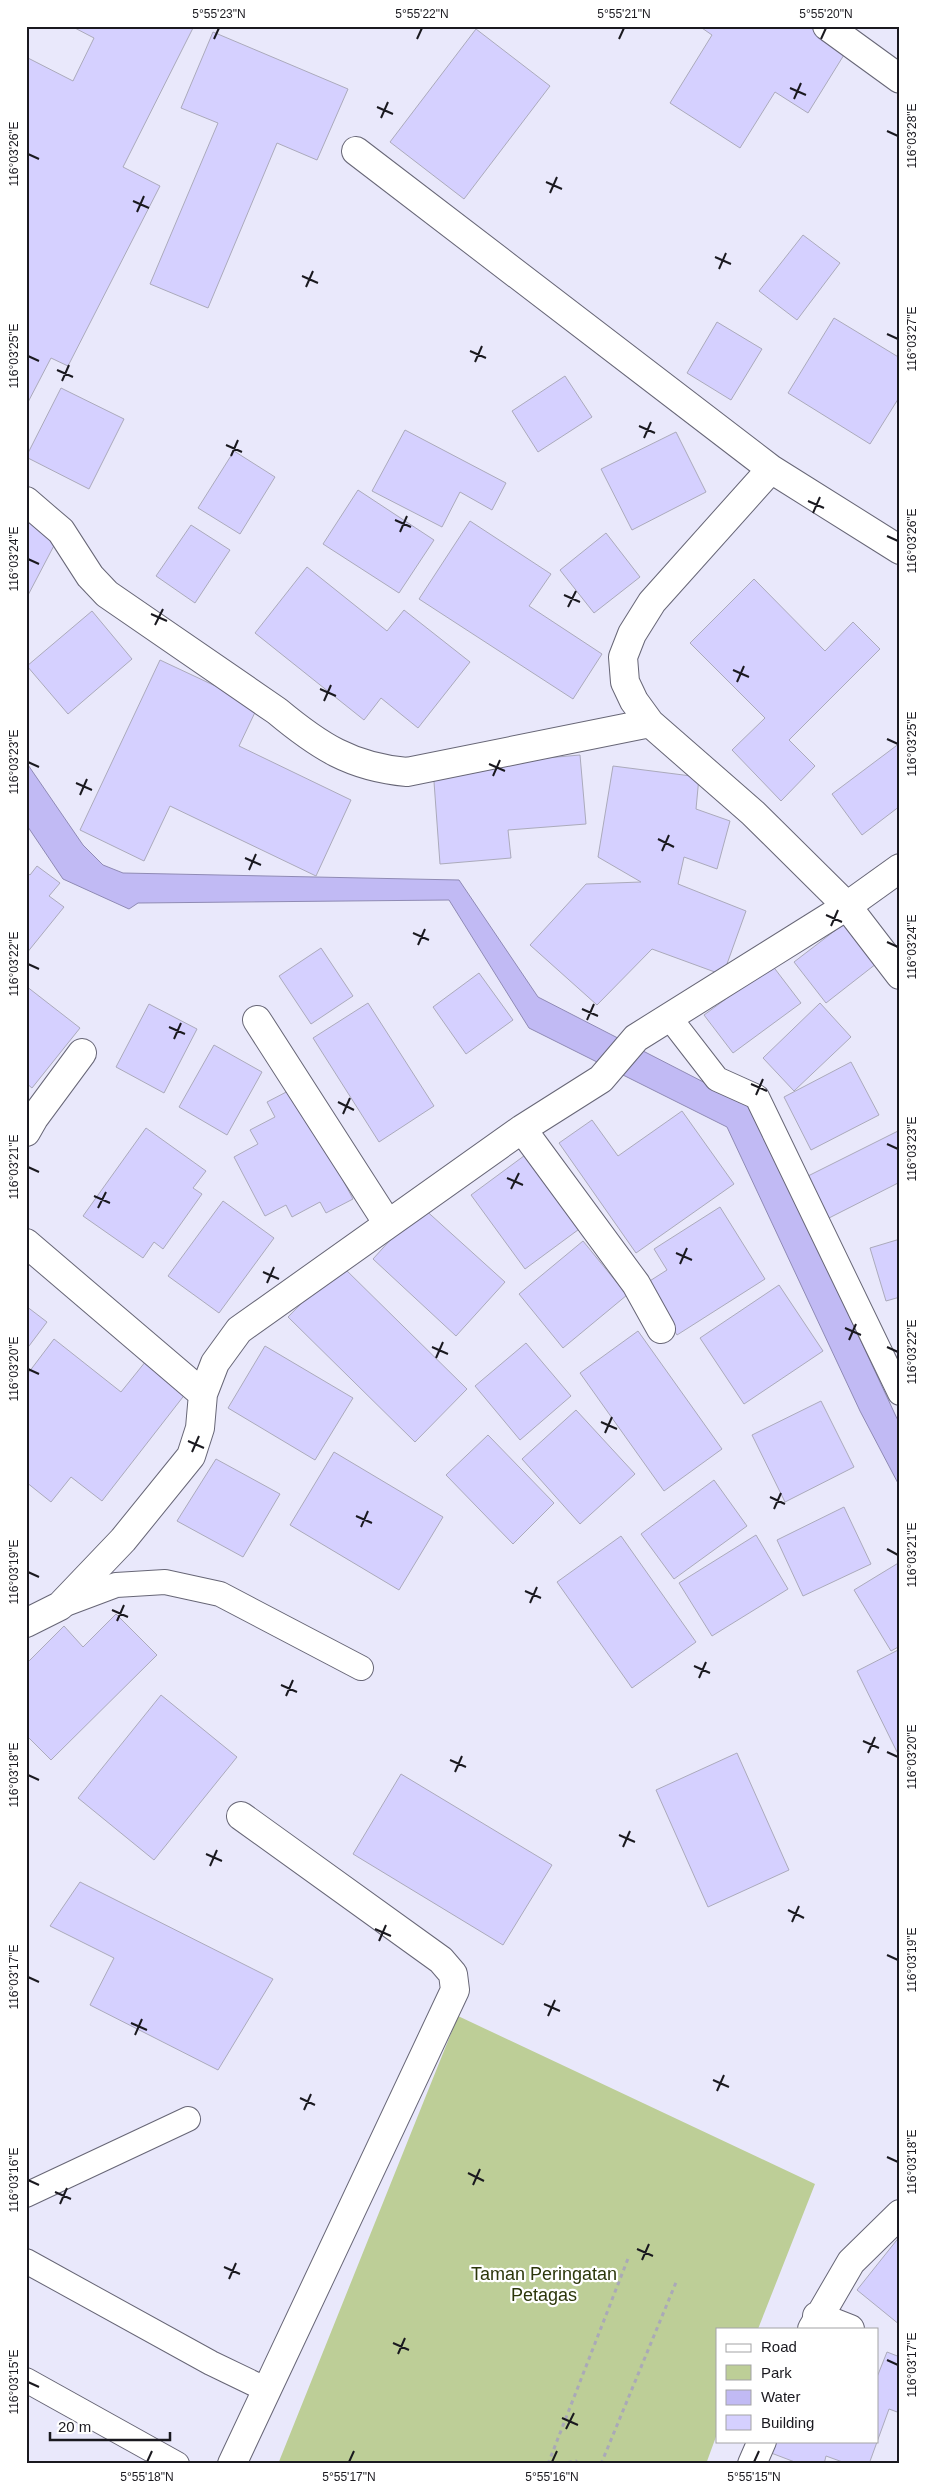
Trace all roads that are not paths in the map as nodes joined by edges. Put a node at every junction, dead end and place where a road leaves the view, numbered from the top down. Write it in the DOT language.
graph roads {
  1 [pos="827,26"];
  2 [pos="900,79"];
  3 [pos="356,151"];
  4 [pos="771,469"];
  5 [pos="26,501"];
  6 [pos="900,550"];
  7 [pos="650,723"];
  8 [pos="900,868"];
  9 [pos="847,906"];
  10 [pos="900,975"];
  11 [pos="669,1017"];
  12 [pos="257,1020"];
  13 [pos="82,1053"];
  14 [pos="522,1129"];
  15 [pos="26,1132"];
  16 [pos="388,1224"];
  17 [pos="26,1243"];
  18 [pos="661,1329"];
  19 [pos="900,1393"];
  20 [pos="204,1394"];
  21 [pos="60,1606"];
  22 [pos="26,1623"];
  23 [pos="361,1668"];
  24 [pos="241,1816"];
  25 [pos="188,2119"];
  26 [pos="26,2195"];
  27 [pos="900,2214"];
  28 [pos="26,2261"];
  29 [pos="814,2322"];
  30 [pos="845,2328"];
  31 [pos="26,2380"];
  32 [pos="267,2390"];
  33 [pos="762,2442"];
  34 [pos="177,2464"];
  35 [pos="232,2464"];
  36 [pos="752,2464"];
  1 -- 2 [label="street"];
  3 -- 4 [label="street"];
  4 -- 6 [label="street"];
  4 -- 7 [label="street"];
  5 -- 7 [label="street"];
  7 -- 9 [label="street"];
  8 -- 9 [label="street"];
  9 -- 10 [label="street"];
  9 -- 11 [label="street"];
  11 -- 14 [label="street"];
  11 -- 19 [label="lane"];
  12 -- 16 [label="street"];
  13 -- 15 [label="street"];
  14 -- 16 [label="street"];
  14 -- 18 [label="street"];
  16 -- 20 [label="street"];
  17 -- 20 [label="street"];
  20 -- 21 [label="street"];
  21 -- 22 [label="street"];
  21 -- 23 [label="lane"];
  24 -- 32 [label="street"];
  25 -- 26 [label="lane"];
  27 -- 29 [label="street"];
  28 -- 32 [label="lane"];
  29 -- 30 [label="street"];
  31 -- 34 [label="lane"];
  32 -- 35 [label="street"];
  33 -- 36 [label="street"];
}
